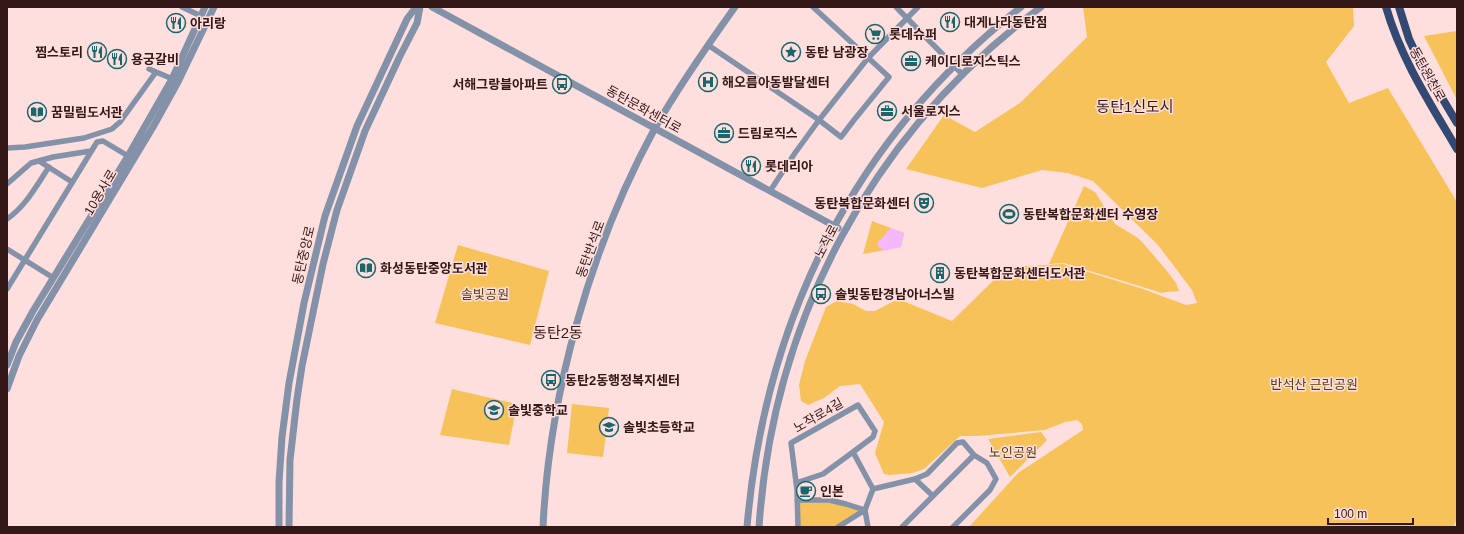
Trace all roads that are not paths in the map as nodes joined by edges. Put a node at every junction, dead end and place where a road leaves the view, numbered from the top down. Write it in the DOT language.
graph roads {
  1 [pos="182,7"];
  2 [pos="205,7"];
  3 [pos="214,7"];
  4 [pos="416,7"];
  5 [pos="420,7"];
  6 [pos="432,7"];
  7 [pos="735,7"];
  8 [pos="813,7"];
  9 [pos="896,7"];
  10 [pos="918,7"];
  11 [pos="1021,7"];
  12 [pos="1041,7"];
  13 [pos="1386,7"];
  14 [pos="1399,7"];
  15 [pos="201,16"];
  16 [pos="907,18"];
  17 [pos="708,45"];
  18 [pos="868,58"];
  19 [pos="954,66"];
  20 [pos="149,69"];
  21 [pos="156,72"];
  22 [pos="963,75"];
  23 [pos="175,80"];
  24 [pos="931,91"];
  25 [pos="938,99"];
  26 [pos="819,120"];
  27 [pos="1457,123"];
  28 [pos="655,128"];
  29 [pos="7,148"];
  30 [pos="1457,149"];
  31 [pos="91,151"];
  32 [pos="128,156"];
  33 [pos="39,161"];
  34 [pos="49,167"];
  35 [pos="72,182"];
  36 [pos="7,184"];
  37 [pos="770,191"];
  38 [pos="853,193"];
  39 [pos="863,199"];
  40 [pos="7,219"];
  41 [pos="834,226"];
  42 [pos="844,232"];
  43 [pos="7,249"];
  44 [pos="817,260"];
  45 [pos="24,261"];
  46 [pos="827,265"];
  47 [pos="52,277"];
  48 [pos="7,289"];
  49 [pos="7,365"];
  50 [pos="8,385"];
  51 [pos="853,452"];
  52 [pos="974,455"];
  53 [pos="914,479"];
  54 [pos="796,483"];
  55 [pos="873,489"];
  56 [pos="933,496"];
  57 [pos="797,500"];
  58 [pos="865,510"];
  59 [pos="279,527"];
  60 [pos="289,527"];
  61 [pos="543,527"];
  62 [pos="747,527"];
  63 [pos="759,527"];
  64 [pos="798,527"];
  65 [pos="838,527"];
  66 [pos="868,527"];
  67 [pos="902,527"];
  68 [pos="953,527"];
  1 -- 15 [label="street"];
  2 -- 15 [label="street, 10용사로"];
  3 -- 23 [label="street, 10용사로"];
  4 -- 59 [label="street, 동탄중앙로"];
  5 -- 60 [label="street, 동탄중앙로"];
  6 -- 28 [label="street, 동탄문화센터로"];
  7 -- 17 [label="street, 동탄반석로"];
  8 -- 18 [label="street"];
  9 -- 16 [label="street"];
  10 -- 16 [label="street"];
  11 -- 19 [label="street, 노작로"];
  12 -- 22 [label="street, 노작로"];
  13 -- 30 [label="main road, 동탄원천로"];
  14 -- 27 [label="main road, 동탄원천로"];
  15 -- 23 [label="street, 10용사로"];
  16 -- 18 [label="street"];
  16 -- 19 [label="street"];
  17 -- 26 [label="street"];
  17 -- 28 [label="street, 동탄반석로"];
  18 -- 26 [label="street"];
  18 -- 26 [label="street"];
  19 -- 22 [label="street"];
  19 -- 24 [label="street, 노작로"];
  20 -- 21 [label="street"];
  21 -- 23 [label="street"];
  21 -- 29 [label="street"];
  22 -- 25 [label="street, 노작로"];
  23 -- 32 [label="street, 10용사로"];
  23 -- 50 [label="street, 10용사로"];
  24 -- 25 [label="street"];
  24 -- 38 [label="street, 노작로"];
  25 -- 39 [label="street, 노작로"];
  26 -- 37 [label="street"];
  28 -- 37 [label="street, 동탄문화센터로"];
  28 -- 61 [label="street, 동탄반석로"];
  31 -- 32 [label="street"];
  31 -- 33 [label="street"];
  31 -- 35 [label="street"];
  32 -- 47 [label="street, 10용사로"];
  33 -- 34 [label="street"];
  33 -- 36 [label="street"];
  34 -- 35 [label="street"];
  34 -- 40 [label="street"];
  35 -- 45 [label="street"];
  37 -- 41 [label="street, 동탄문화센터로"];
  38 -- 39 [label="street"];
  38 -- 41 [label="street, 노작로"];
  39 -- 42 [label="street, 노작로"];
  41 -- 42 [label="street, 동탄문화센터로"];
  41 -- 44 [label="street, 노작로"];
  42 -- 46 [label="street, 노작로"];
  43 -- 45 [label="street"];
  44 -- 46 [label="street"];
  44 -- 62 [label="street, 노작로"];
  45 -- 47 [label="street"];
  45 -- 48 [label="street"];
  46 -- 63 [label="street, 노작로"];
  47 -- 49 [label="street, 10용사로"];
  51 -- 54 [label="street, 노작로4길"];
  51 -- 54 [label="street, 노작로4길"];
  51 -- 55 [label="street"];
  52 -- 53 [label="street"];
  52 -- 56 [label="street"];
  52 -- 68 [label="street"];
  53 -- 55 [label="street"];
  53 -- 56 [label="street"];
  54 -- 57 [label="street, 노작로4길"];
  55 -- 58 [label="street"];
  56 -- 67 [label="street"];
  57 -- 58 [label="street"];
  57 -- 64 [label="street, 노작로4길"];
  58 -- 65 [label="street"];
  58 -- 66 [label="street"];
}
